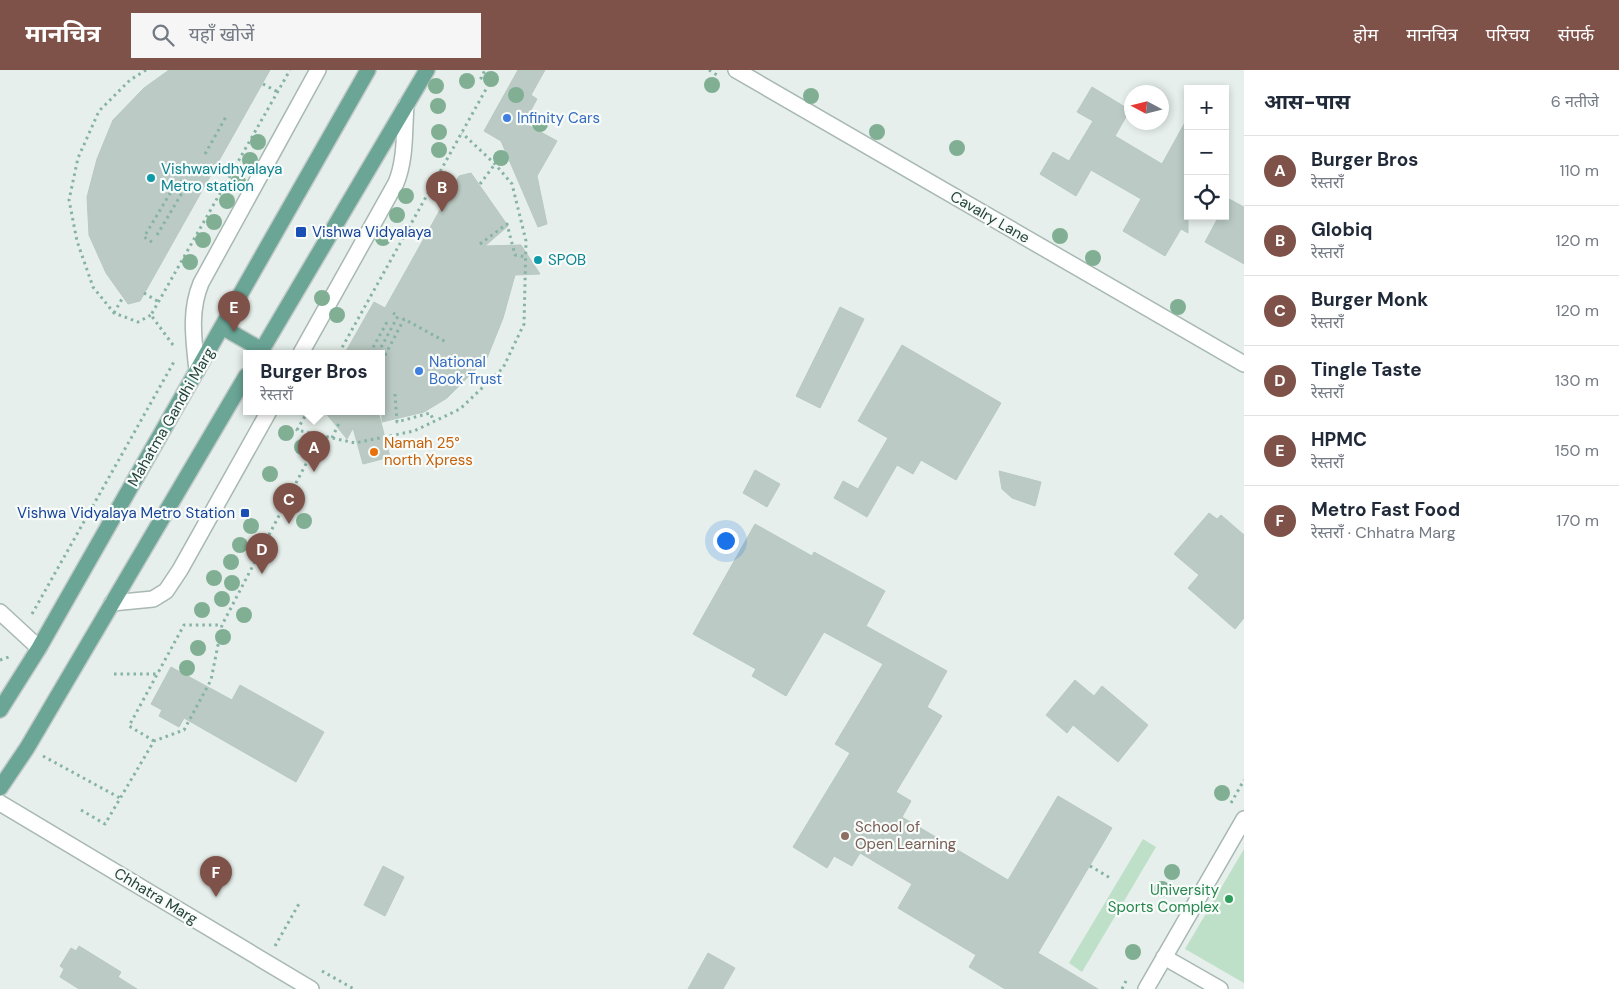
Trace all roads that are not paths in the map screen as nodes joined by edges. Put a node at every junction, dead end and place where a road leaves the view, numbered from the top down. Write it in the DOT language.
graph roads {
  1 [pos="318,70"];
  2 [pos="368,70"];
  3 [pos="427,70"];
  4 [pos="736,70"];
  5 [pos="406,105"];
  6 [pos="222,327"];
  7 [pos="258,350"];
  8 [pos="262,350"];
  9 [pos="303,350"];
  10 [pos="1244,364"];
  11 [pos="197,371"];
  12 [pos="243,381"];
  13 [pos="267,415"];
  14 [pos="112,603"];
  15 [pos="0,612"];
  16 [pos="39,648"];
  17 [pos="0,710"];
  18 [pos="0,788"];
  19 [pos="0,803"];
  20 [pos="1244,819"];
  21 [pos="1164,957"];
  22 [pos="311,989"];
  23 [pos="1146,989"];
  24 [pos="1220,989"];
  1 -- 11 [label="street"];
  2 -- 6 [label="main road, Mahatma Gandhi Marg"];
  3 -- 5 [label="main road"];
  4 -- 10 [label="street, Cavalry Lane"];
  5 -- 8 [label="main road"];
  5 -- 9 [label="street"];
  6 -- 7 [label="main road"];
  6 -- 11 [label="main road, Mahatma Gandhi Marg"];
  11 -- 16 [label="main road, Mahatma Gandhi Marg"];
  12 -- 14 [label="main road"];
  13 -- 14 [label="street"];
  14 -- 18 [label="main road"];
  15 -- 16 [label="street"];
  16 -- 17 [label="main road, Mahatma Gandhi Marg"];
  19 -- 22 [label="street, Chhatra Marg"];
  20 -- 21 [label="street"];
  21 -- 23 [label="street"];
  21 -- 24 [label="street"];
}
